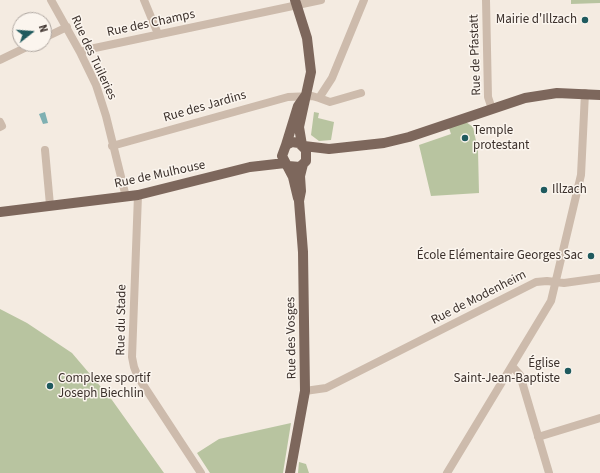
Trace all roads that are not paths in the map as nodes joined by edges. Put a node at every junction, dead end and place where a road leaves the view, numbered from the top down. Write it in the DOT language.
graph roads {
  1 [pos="51,0"];
  2 [pos="144,0"];
  3 [pos="322,0"];
  4 [pos="364,0"];
  5 [pos="486,0"];
  6 [pos="296,2"];
  7 [pos="67,27"];
  8 [pos="52,34"];
  9 [pos="158,34"];
  10 [pos="16,52"];
  11 [pos="80,52"];
  12 [pos="0,60"];
  13 [pos="361,93"];
  14 [pos="585,93"];
  15 [pos="600,95"];
  16 [pos="305,96"];
  17 [pos="319,98"];
  18 [pos="492,109"];
  19 [pos="112,146"];
  20 [pos="303,146"];
  21 [pos="284,149"];
  22 [pos="329,149"];
  23 [pos="46,150"];
  24 [pos="304,163"];
  25 [pos="287,165"];
  26 [pos="250,167"];
  27 [pos="138,196"];
  28 [pos="126,197"];
  29 [pos="299,201"];
  30 [pos="50,206"];
  31 [pos="0,212"];
  32 [pos="600,278"];
  33 [pos="555,282"];
  34 [pos="512,366"];
  35 [pos="305,391"];
  36 [pos="600,418"];
  37 [pos="538,437"];
  38 [pos="201,473"];
  39 [pos="290,473"];
  40 [pos="447,473"];
  41 [pos="549,473"];
  1 -- 7 [label="street, Rue des Tuileries"];
  2 -- 9 [label="street"];
  3 -- 6 [label="street, Rue des Champs"];
  4 -- 17 [label="street"];
  5 -- 18 [label="street, Rue de Pfastatt"];
  6 -- 9 [label="street, Rue des Champs"];
  6 -- 16 [label="main road, Rue des Vosges"];
  7 -- 8 [label="street"];
  7 -- 11 [label="street, Rue des Tuileries"];
  9 -- 11 [label="street, Rue des Champs"];
  10 -- 12 [label="street"];
  11 -- 19 [label="street, Rue des Tuileries"];
  13 -- 17 [label="street, Rue des Jardins"];
  14 -- 15 [label="main road"];
  14 -- 18 [label="main road"];
  14 -- 33 [label="street"];
  16 -- 17 [label="street, Rue des Jardins"];
  16 -- 19 [label="street, Rue des Jardins"];
  16 -- 20 [label="main road, Rue des Vosges"];
  16 -- 21 [label="main road, Rue des Vosges"];
  18 -- 22 [label="main road"];
  19 -- 28 [label="street, Rue des Tuileries"];
  20 -- 21 [label="main road"];
  20 -- 22 [label="main road"];
  20 -- 24 [label="main road, Rue des Vosges"];
  21 -- 25 [label="main road, Rue des Vosges"];
  21 -- 26 [label="main road, Rue de Mulhouse"];
  22 -- 24 [label="main road"];
  23 -- 30 [label="street"];
  24 -- 25 [label="main road"];
  24 -- 29 [label="main road, Rue des Vosges"];
  25 -- 26 [label="main road, Rue de Mulhouse"];
  25 -- 29 [label="main road, Rue des Vosges"];
  26 -- 27 [label="main road, Rue de Mulhouse"];
  27 -- 28 [label="main road, Rue de Mulhouse"];
  27 -- 38 [label="street, Rue du Stade"];
  28 -- 30 [label="main road, Rue de Mulhouse"];
  29 -- 35 [label="main road, Rue des Vosges"];
  30 -- 31 [label="main road, Rue de Mulhouse"];
  32 -- 33 [label="street, Rue de Modenheim"];
  33 -- 34 [label="street"];
  33 -- 35 [label="street, Rue de Modenheim"];
  34 -- 37 [label="street"];
  34 -- 40 [label="street"];
  35 -- 39 [label="main road, Rue des Vosges"];
  36 -- 37 [label="street"];
  37 -- 41 [label="street"];
}
